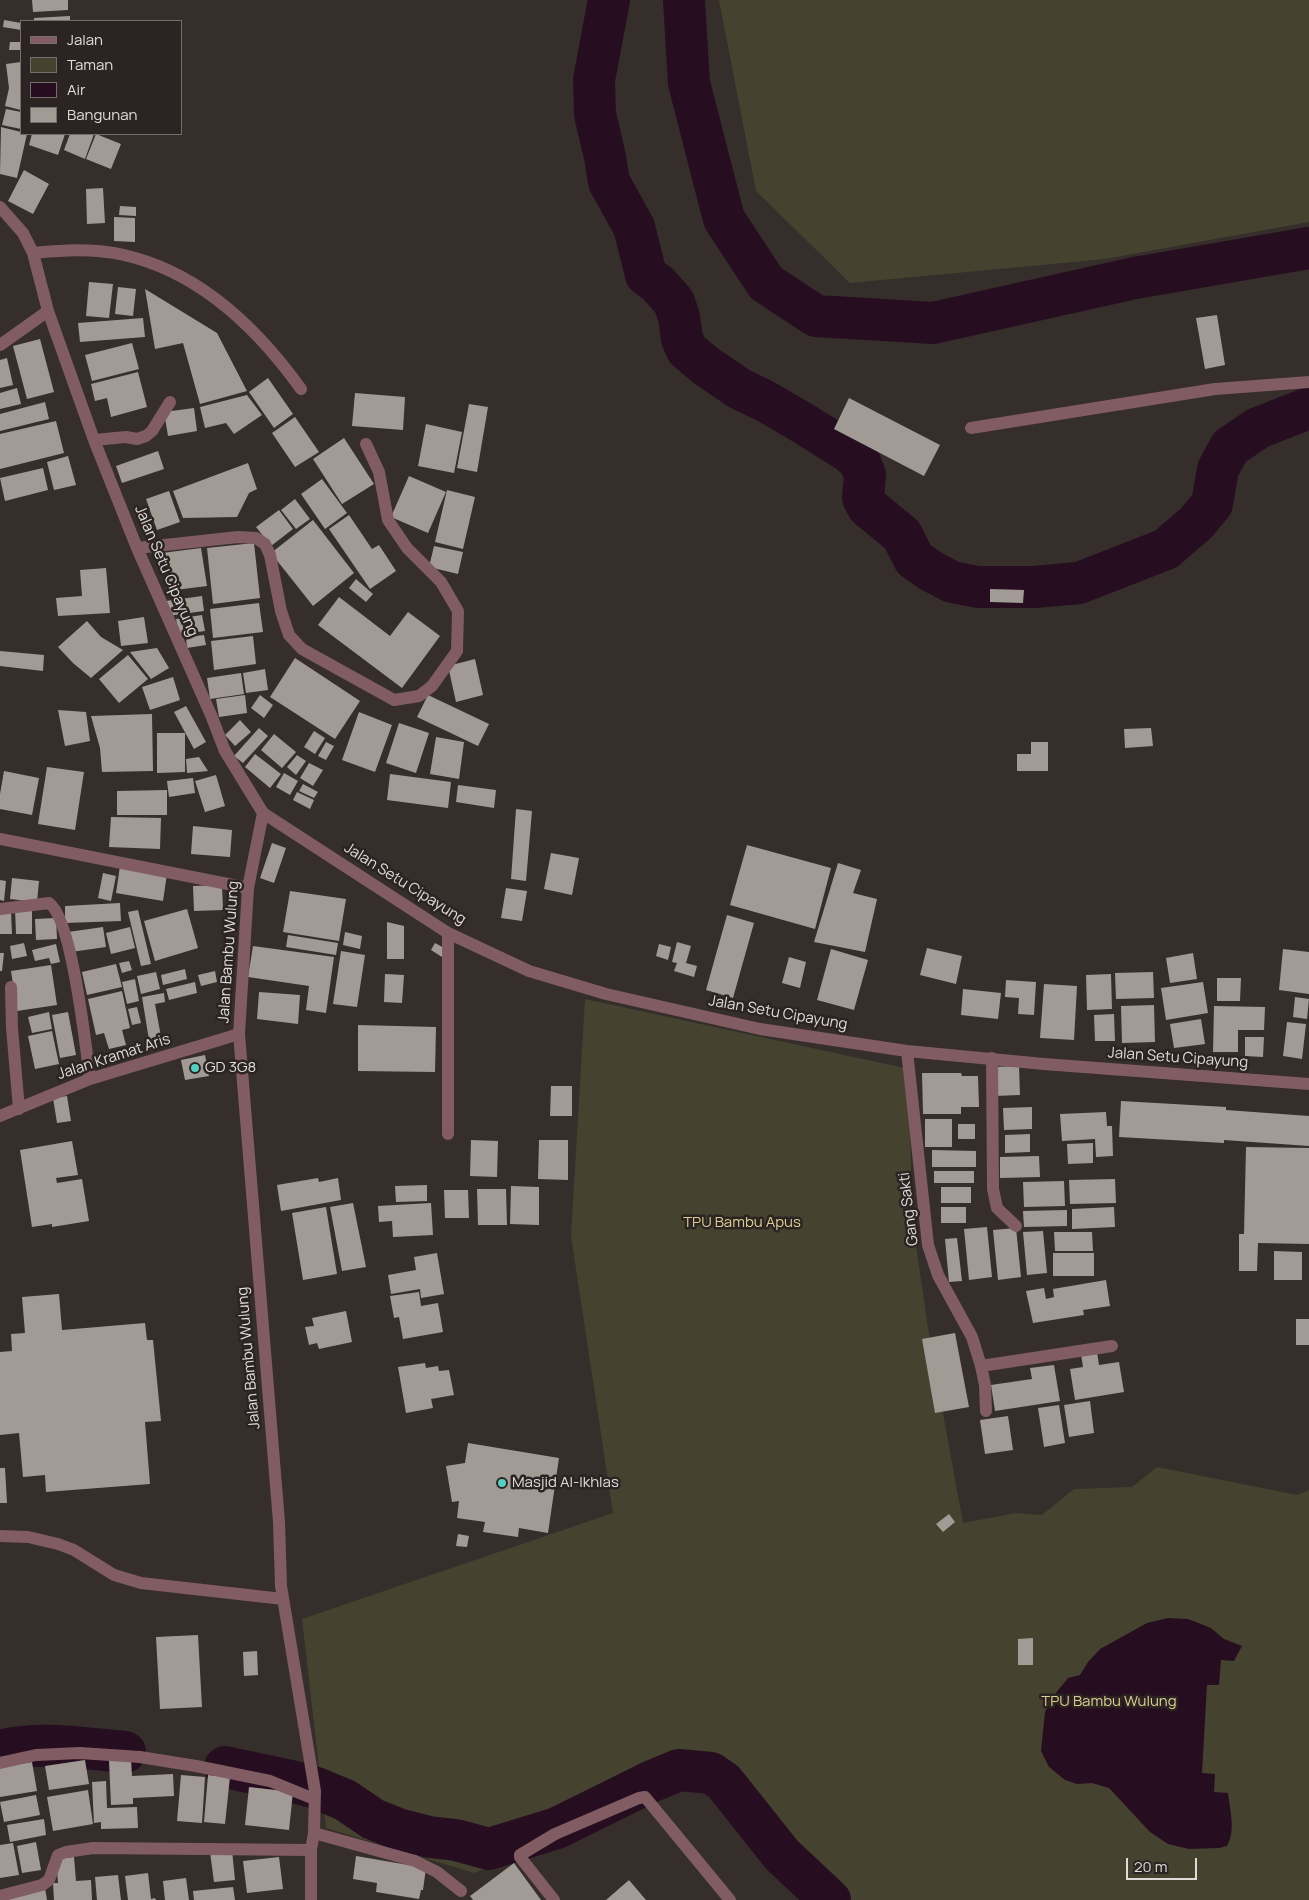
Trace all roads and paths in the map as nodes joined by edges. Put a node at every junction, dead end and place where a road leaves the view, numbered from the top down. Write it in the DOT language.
graph roads {
  1 [pos="0,207"];
  2 [pos="32,253"];
  3 [pos="48,311"];
  4 [pos="0,345"];
  5 [pos="1309,382"];
  6 [pos="300,389"];
  7 [pos="170,402"];
  8 [pos="971,428"];
  9 [pos="94,440"];
  10 [pos="366,444"];
  11 [pos="137,548"];
  12 [pos="263,814"];
  13 [pos="0,839"];
  14 [pos="248,888"];
  15 [pos="0,908"];
  16 [pos="448,933"];
  17 [pos="11,987"];
  18 [pos="239,1034"];
  19 [pos="907,1052"];
  20 [pos="992,1058"];
  21 [pos="90,1078"];
  22 [pos="1309,1084"];
  23 [pos="19,1109"];
  24 [pos="0,1116"];
  25 [pos="448,1134"];
  26 [pos="1016,1226"];
  27 [pos="1112,1346"];
  28 [pos="981,1366"];
  29 [pos="986,1411"];
  30 [pos="0,1536"];
  31 [pos="283,1599"];
  32 [pos="0,1763"];
  33 [pos="314,1795"];
  34 [pos="314,1832"];
  35 [pos="311,1850"];
  36 [pos="461,1891"];
  37 [pos="0,1896"];
  38 [pos="311,1900"];
  39 [pos="554,1900"];
  40 [pos="730,1900"];
  1 -- 2 [label="street, Jalan Setu Cipayung"];
  2 -- 3 [label="street, Jalan Setu Cipayung"];
  2 -- 6 [label="street"];
  3 -- 4 [label="street"];
  3 -- 9 [label="street, Jalan Setu Cipayung"];
  5 -- 8 [label="street"];
  7 -- 9 [label="street"];
  9 -- 11 [label="street, Jalan Setu Cipayung"];
  10 -- 11 [label="street"];
  11 -- 12 [label="street, Jalan Setu Cipayung"];
  12 -- 14 [label="street, Jalan Bambu Wulung"];
  12 -- 16 [label="street, Jalan Setu Cipayung"];
  13 -- 14 [label="street"];
  14 -- 18 [label="street, Jalan Bambu Wulung"];
  15 -- 21 [label="street"];
  16 -- 19 [label="street, Jalan Setu Cipayung"];
  16 -- 25 [label="street"];
  17 -- 23 [label="street"];
  18 -- 21 [label="street, Jalan Kramat Aris"];
  18 -- 31 [label="street, Jalan Bambu Wulung"];
  19 -- 20 [label="street, Jalan Setu Cipayung"];
  19 -- 28 [label="street, Gang Sakti"];
  20 -- 22 [label="street, Jalan Setu Cipayung"];
  20 -- 26 [label="street"];
  21 -- 23 [label="street, Jalan Kramat Aris"];
  23 -- 24 [label="street, Jalan Kramat Aris"];
  27 -- 28 [label="street"];
  28 -- 29 [label="street, Gang Sakti"];
  30 -- 31 [label="street"];
  31 -- 33 [label="street, Jalan Bambu Wulung"];
  32 -- 33 [label="street"];
  33 -- 34 [label="street, Jalan Bambu Wulung"];
  34 -- 35 [label="street, Jalan Bambu Wulung"];
  34 -- 36 [label="street"];
  35 -- 37 [label="street"];
  35 -- 38 [label="street, Jalan Bambu Wulung"];
  39 -- 40 [label="street"];
}
